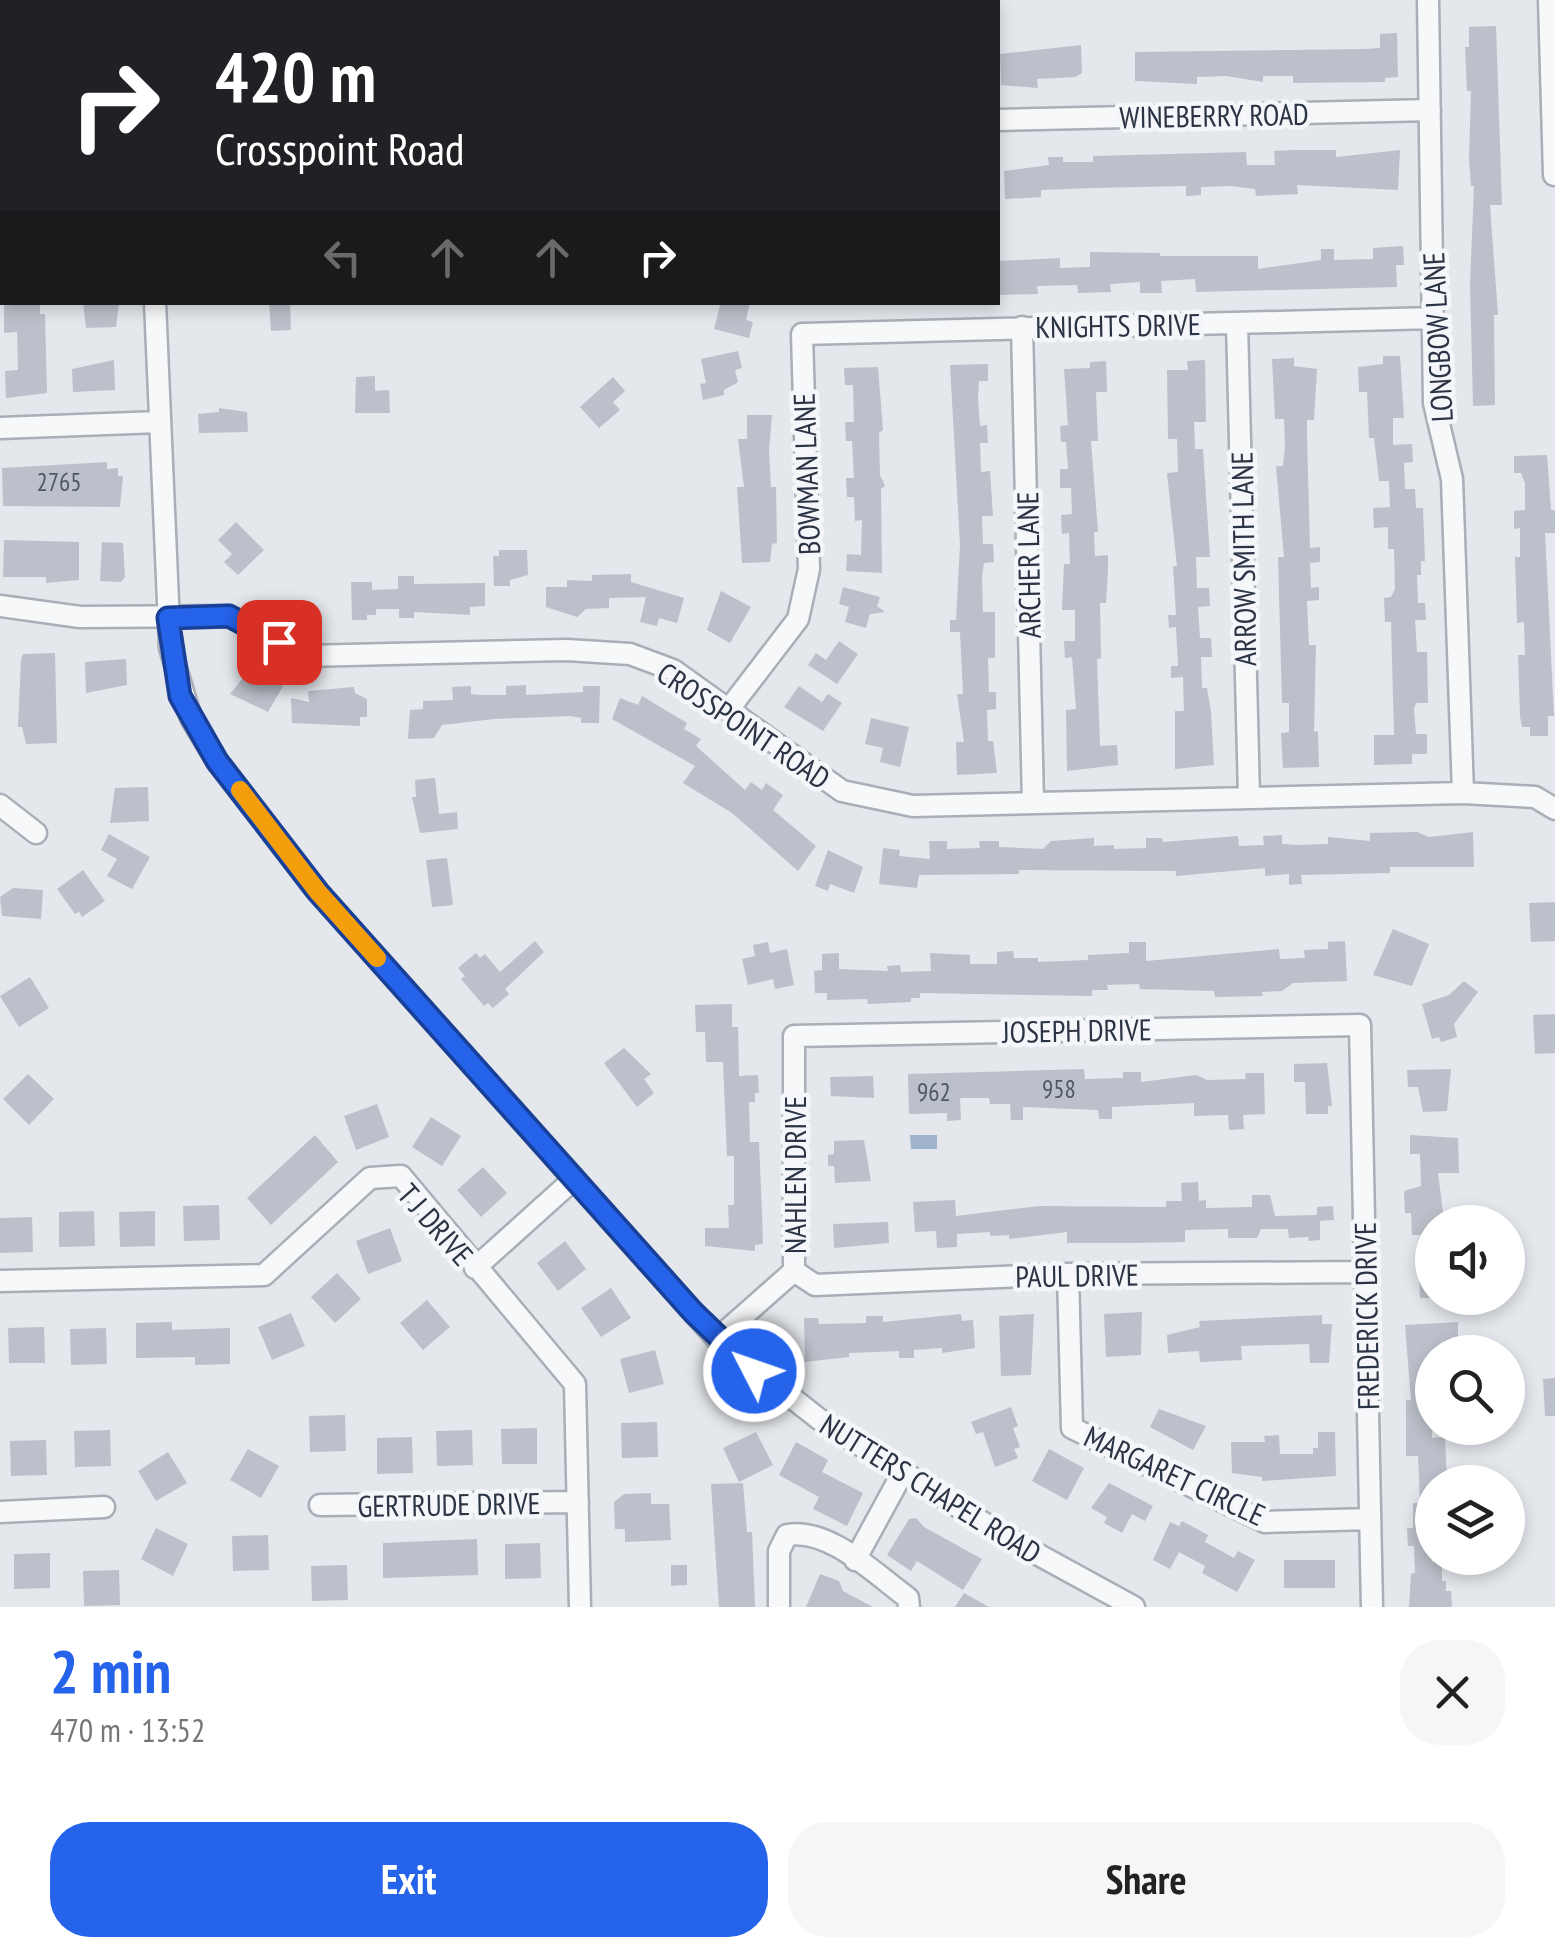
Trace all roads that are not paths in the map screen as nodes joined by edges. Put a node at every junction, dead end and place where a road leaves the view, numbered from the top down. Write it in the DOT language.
graph roads {
  1 [pos="1428,0"];
  2 [pos="1549,0"];
  3 [pos="1430,110"];
  4 [pos="1000,120"];
  5 [pos="1554,175"];
  6 [pos="155,305"];
  7 [pos="1434,318"];
  8 [pos="1237,323"];
  9 [pos="1022,327"];
  10 [pos="802,334"];
  11 [pos="159,422"];
  12 [pos="0,428"];
  13 [pos="0,606"];
  14 [pos="168,618"];
  15 [pos="728,709"];
  16 [pos="1464,792"];
  17 [pos="1249,796"];
  18 [pos="1033,802"];
  19 [pos="0,805"];
  20 [pos="1555,810"];
  21 [pos="36,833"];
  22 [pos="1360,1025"];
  23 [pos="794,1036"];
  24 [pos="574,1180"];
  25 [pos="475,1268"];
  26 [pos="794,1270"];
  27 [pos="1364,1272"];
  28 [pos="1068,1274"];
  29 [pos="0,1281"];
  30 [pos="717,1338"];
  31 [pos="903,1472"];
  32 [pos="578,1502"];
  33 [pos="320,1505"];
  34 [pos="104,1507"];
  35 [pos="0,1512"];
  36 [pos="1370,1519"];
  37 [pos="855,1560"];
  38 [pos="580,1607"];
  39 [pos="778,1607"];
  40 [pos="910,1607"];
  41 [pos="1132,1607"];
  42 [pos="1372,1607"];
  1 -- 3 [label="street, LONGBOW LANE"];
  2 -- 5 [label="street"];
  3 -- 4 [label="street, WINEBERRY ROAD"];
  3 -- 7 [label="street, LONGBOW LANE"];
  6 -- 11 [label="street, NUTTERS CHAPEL ROAD"];
  7 -- 8 [label="street, KNIGHTS DRIVE"];
  7 -- 16 [label="street, LONGBOW LANE"];
  8 -- 9 [label="street, KNIGHTS DRIVE"];
  8 -- 17 [label="street, ARROW SMITH LANE"];
  9 -- 10 [label="street, KNIGHTS DRIVE"];
  9 -- 18 [label="street, ARCHER LANE"];
  10 -- 15 [label="street, BOWMAN LANE"];
  11 -- 12 [label="street"];
  11 -- 14 [label="street, NUTTERS CHAPEL ROAD"];
  13 -- 14 [label="street, CROSSPOINT ROAD"];
  14 -- 15 [label="street, CROSSPOINT ROAD"];
  14 -- 24 [label="street, NUTTERS CHAPEL ROAD"];
  15 -- 18 [label="street, CROSSPOINT ROAD"];
  16 -- 17 [label="street, CROSSPOINT ROAD"];
  16 -- 20 [label="street, CROSSPOINT ROAD"];
  17 -- 18 [label="street, CROSSPOINT ROAD"];
  19 -- 21 [label="street"];
  22 -- 23 [label="street, JOSEPH DRIVE"];
  22 -- 27 [label="street, FREDERICK DRIVE"];
  23 -- 26 [label="street, NAHLEN DRIVE"];
  24 -- 25 [label="street"];
  24 -- 30 [label="street, NUTTERS CHAPEL ROAD"];
  25 -- 29 [label="street, T J DRIVE"];
  25 -- 32 [label="street, T J DRIVE"];
  26 -- 28 [label="street, PAUL DRIVE"];
  26 -- 30 [label="street, NAHLEN DRIVE"];
  27 -- 28 [label="street, PAUL DRIVE"];
  27 -- 36 [label="street, FREDERICK DRIVE"];
  28 -- 36 [label="street, MARGARET CIRCLE"];
  30 -- 31 [label="street, NUTTERS CHAPEL ROAD"];
  31 -- 37 [label="street"];
  31 -- 41 [label="street, NUTTERS CHAPEL ROAD"];
  32 -- 33 [label="street, GERTRUDE DRIVE"];
  32 -- 38 [label="street, T J DRIVE"];
  34 -- 35 [label="street"];
  36 -- 42 [label="street, FREDERICK DRIVE"];
  37 -- 39 [label="street"];
  37 -- 40 [label="street"];
}
